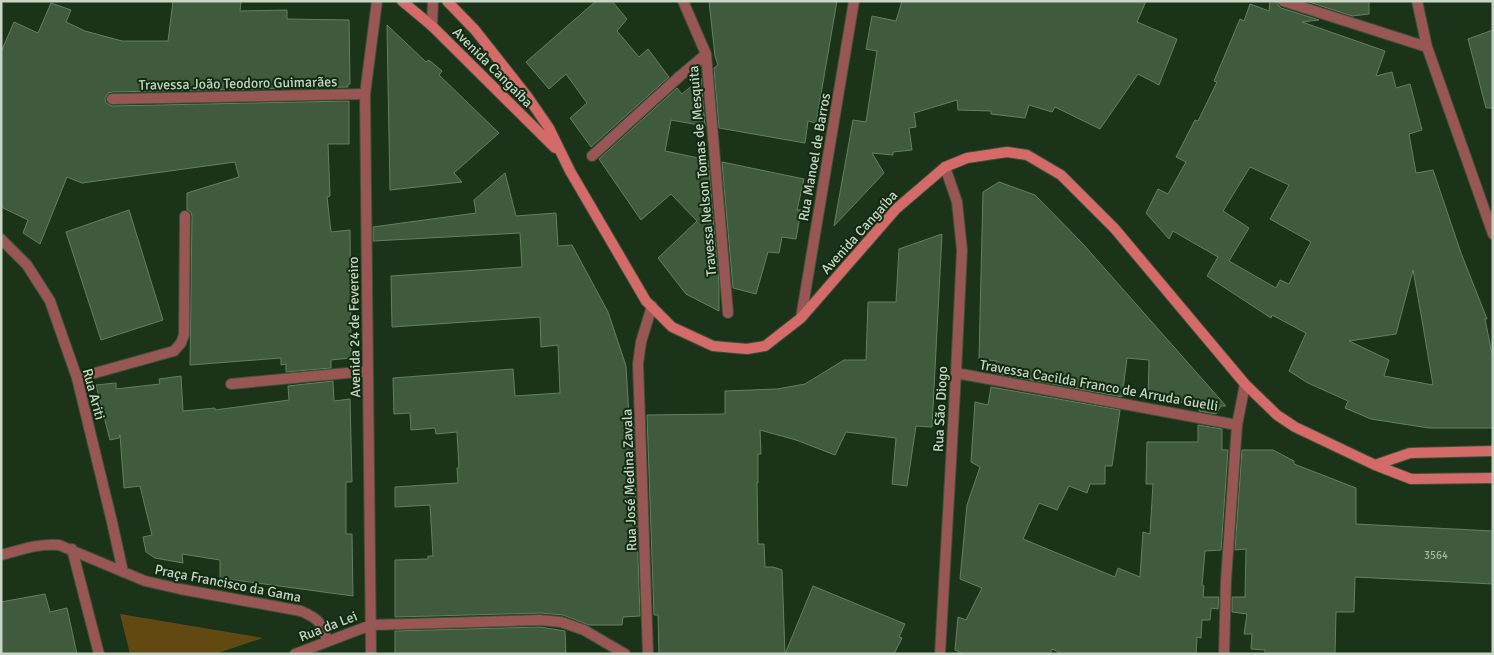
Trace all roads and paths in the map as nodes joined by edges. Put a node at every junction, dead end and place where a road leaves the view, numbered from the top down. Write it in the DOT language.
graph roads {
  1 [pos="377,1"];
  2 [pos="402,1"];
  3 [pos="433,1"];
  4 [pos="447,1"];
  5 [pos="683,1"];
  6 [pos="854,1"];
  7 [pos="1283,1"];
  8 [pos="1417,1"];
  9 [pos="432,26"];
  10 [pos="1427,46"];
  11 [pos="706,54"];
  12 [pos="365,94"];
  13 [pos="112,99"];
  14 [pos="562,154"];
  15 [pos="592,156"];
  16 [pos="945,167"];
  17 [pos="185,216"];
  18 [pos="1493,234"];
  19 [pos="1,239"];
  20 [pos="652,306"];
  21 [pos="728,314"];
  22 [pos="801,318"];
  23 [pos="368,371"];
  24 [pos="956,373"];
  25 [pos="77,378"];
  26 [pos="231,384"];
  27 [pos="1245,384"];
  28 [pos="1238,425"];
  29 [pos="1493,452"];
  30 [pos="1374,465"];
  31 [pos="1493,478"];
  32 [pos="72,549"];
  33 [pos="1,555"];
  34 [pos="123,572"];
  35 [pos="371,625"];
  36 [pos="327,640"];
  37 [pos="99,654"];
  38 [pos="295,654"];
  39 [pos="371,654"];
  40 [pos="625,654"];
  41 [pos="648,654"];
  42 [pos="940,654"];
  43 [pos="1224,654"];
  1 -- 12 [label="street, Avenida 24 de Fevereiro"];
  2 -- 9 [label="main road, Avenida Cangaíba"];
  3 -- 9 [label="street"];
  4 -- 14 [label="main road, Avenida Cangaíba"];
  5 -- 11 [label="street, Travessa Nelson Tomas de Mesquita"];
  6 -- 22 [label="street, Rua Manoel de Barros"];
  7 -- 10 [label="street"];
  8 -- 10 [label="street"];
  9 -- 14 [label="main road, Avenida Cangaíba"];
  10 -- 18 [label="street"];
  11 -- 15 [label="street"];
  11 -- 21 [label="street, Travessa Nelson Tomas de Mesquita"];
  12 -- 13 [label="street, Travessa João Teodoro Guimarães"];
  12 -- 23 [label="street, Avenida 24 de Fevereiro"];
  14 -- 20 [label="main road, Avenida Cangaíba"];
  16 -- 22 [label="main road, Avenida Cangaíba"];
  16 -- 24 [label="street, Rua São Diogo"];
  16 -- 27 [label="main road, Avenida Cangaíba"];
  17 -- 25 [label="street"];
  19 -- 25 [label="street, Rua Ariti"];
  20 -- 22 [label="main road, Avenida Cangaíba"];
  20 -- 41 [label="street, Rua José Medina Zavala"];
  23 -- 26 [label="street"];
  23 -- 35 [label="street, Avenida 24 de Fevereiro"];
  24 -- 28 [label="street, Travessa Cacilda Franco de Arruda Guelli"];
  24 -- 42 [label="street, Rua São Diogo"];
  25 -- 34 [label="street, Rua Ariti"];
  27 -- 28 [label="street"];
  27 -- 30 [label="main road, Avenida Cangaíba"];
  28 -- 43 [label="street"];
  29 -- 30 [label="main road"];
  30 -- 31 [label="main road, Avenida Cangaíba"];
  32 -- 33 [label="street, Praça Francisco da Gama"];
  32 -- 34 [label="street, Praça Francisco da Gama"];
  32 -- 37 [label="street"];
  34 -- 36 [label="street, Praça Francisco da Gama"];
  35 -- 36 [label="street, Rua da Lei"];
  35 -- 39 [label="street, Avenida 24 de Fevereiro"];
  35 -- 40 [label="street, Rua da Lei"];
  36 -- 38 [label="street, Rua da Lei"];
}
